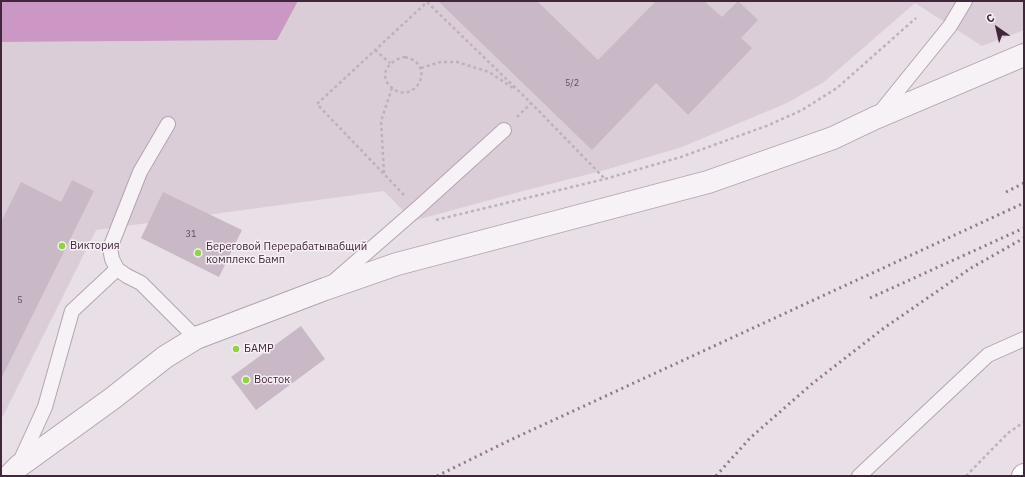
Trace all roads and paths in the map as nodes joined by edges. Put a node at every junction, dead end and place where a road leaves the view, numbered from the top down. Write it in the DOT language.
graph roads {
  1 [pos="965,1"];
  2 [pos="916,18"];
  3 [pos="375,50"];
  4 [pos="1024,55"];
  5 [pos="390,63"];
  6 [pos="421,68"];
  7 [pos="392,88"];
  8 [pos="519,92"];
  9 [pos="875,118"];
  10 [pos="168,124"];
  11 [pos="504,130"];
  12 [pos="384,173"];
  13 [pos="605,179"];
  14 [pos="418,208"];
  15 [pos="117,269"];
  16 [pos="325,288"];
  17 [pos="196,338"];
  18 [pos="1024,339"];
  19 [pos="1024,422"];
  20 [pos="14,471"];
  21 [pos="859,476"];
  22 [pos="966,476"];
  1 -- 9 [label="lane"];
  2 -- 13 [label="path"];
  3 -- 5 [label="path"];
  3 -- 8 [label="path"];
  3 -- 12 [label="path"];
  4 -- 9 [label="street"];
  5 -- 6 [label="path"];
  5 -- 7 [label="path"];
  6 -- 7 [label="path"];
  6 -- 8 [label="path"];
  7 -- 12 [label="path"];
  8 -- 13 [label="path"];
  9 -- 16 [label="street"];
  10 -- 15 [label="lane"];
  11 -- 14 [label="lane"];
  12 -- 14 [label="path"];
  13 -- 14 [label="path"];
  14 -- 16 [label="lane"];
  15 -- 17 [label="lane"];
  15 -- 20 [label="lane"];
  16 -- 17 [label="street"];
  17 -- 20 [label="street"];
  18 -- 21 [label="lane"];
  19 -- 22 [label="path"];
}
